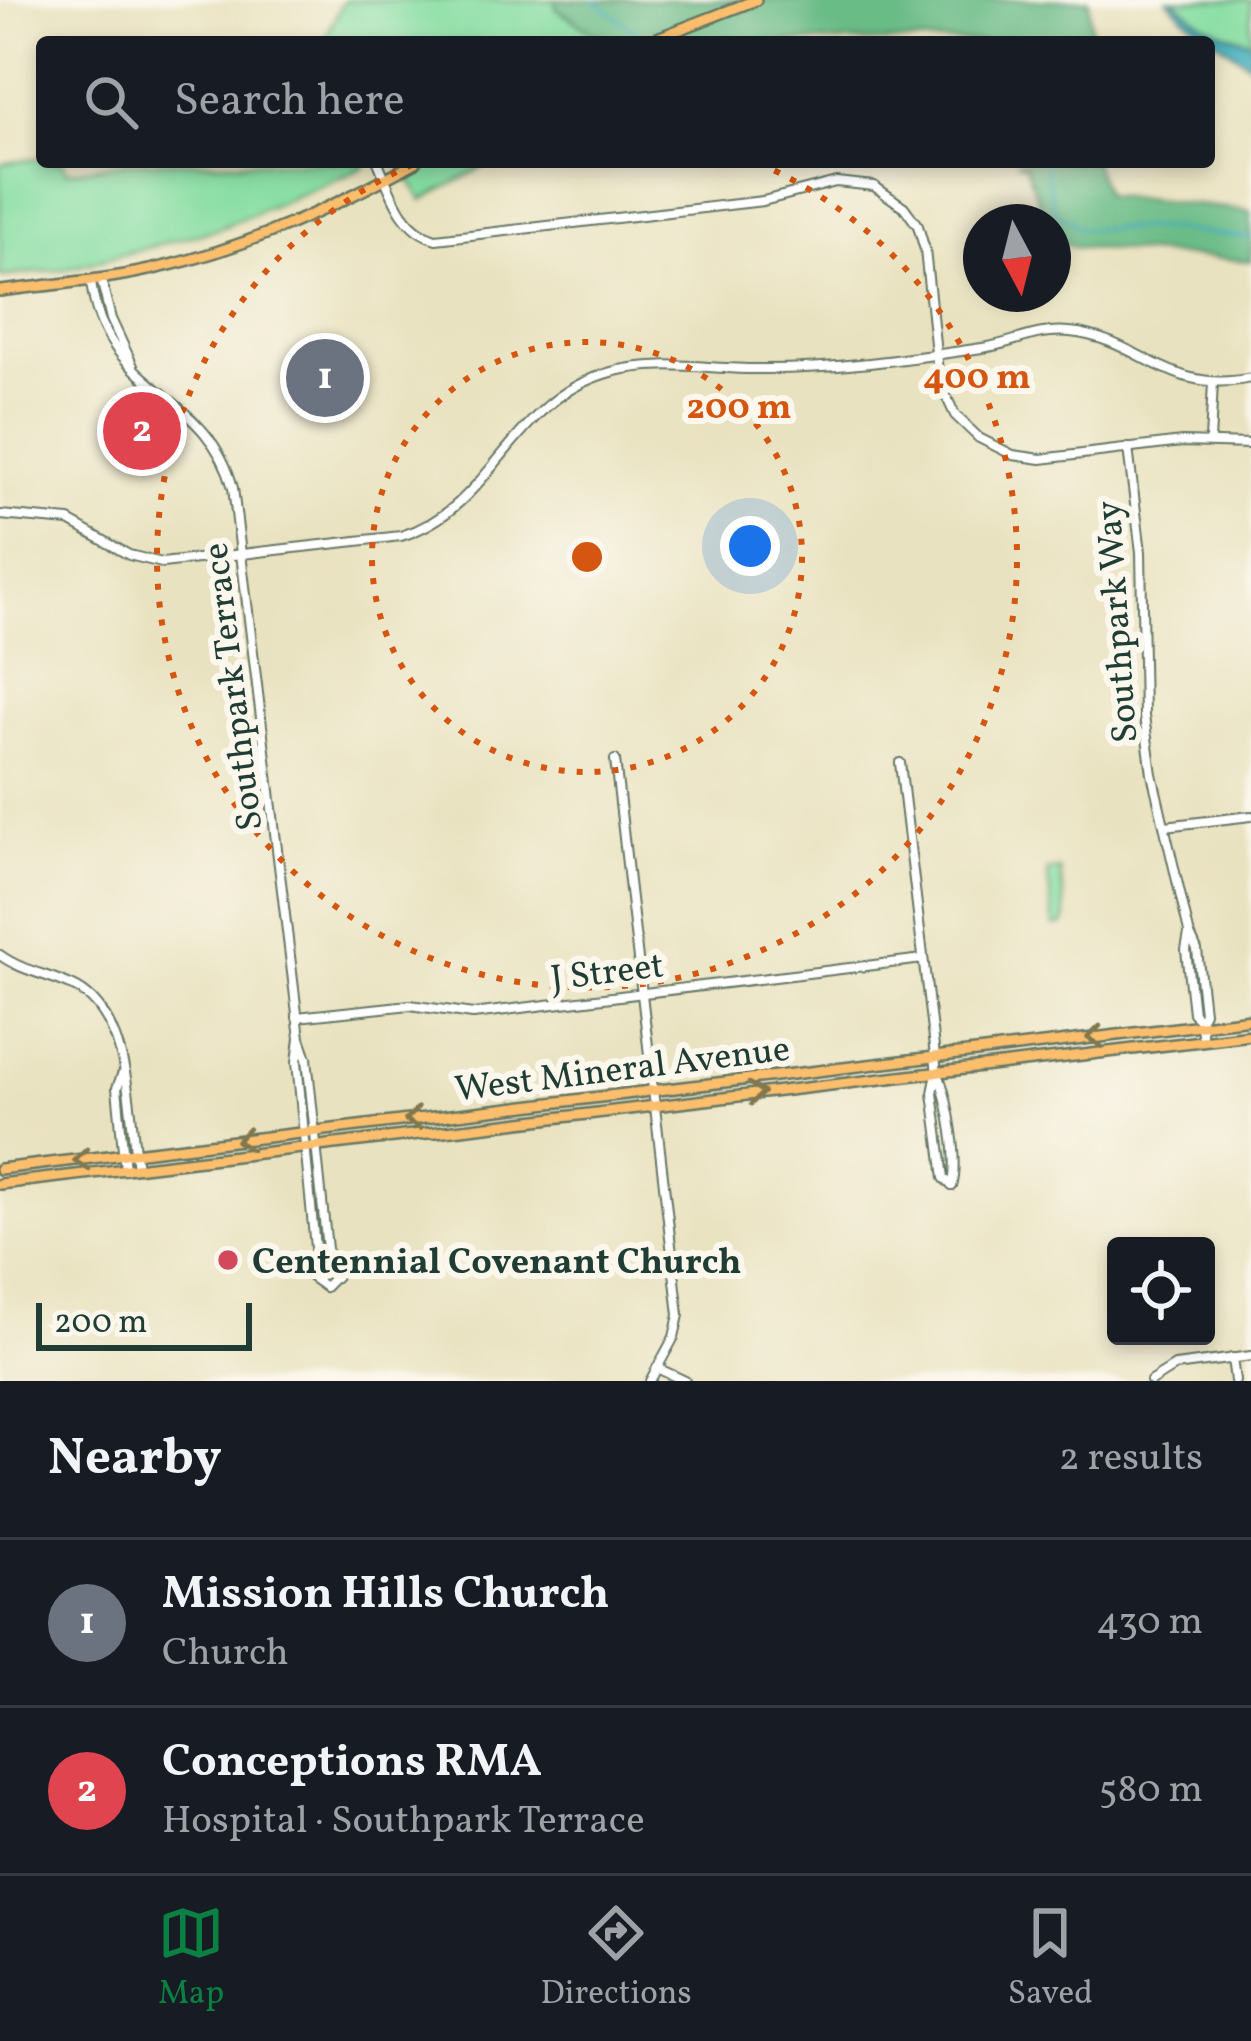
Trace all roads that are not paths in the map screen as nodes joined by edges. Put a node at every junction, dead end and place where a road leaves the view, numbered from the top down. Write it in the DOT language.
graph roads {
  1 [pos="756,0"];
  2 [pos="662,36"];
  3 [pos="380,168"];
  4 [pos="405,168"];
  5 [pos="385,179"];
  6 [pos="96,280"];
  7 [pos="0,291"];
  8 [pos="937,354"];
  9 [pos="1251,377"];
  10 [pos="1213,382"];
  11 [pos="1210,440"];
  12 [pos="1251,445"];
  13 [pos="1129,448"];
  14 [pos="0,515"];
  15 [pos="15,518"];
  16 [pos="0,527"];
  17 [pos="242,555"];
  18 [pos="615,760"];
  19 [pos="900,763"];
  20 [pos="1251,816"];
  21 [pos="1165,826"];
  22 [pos="0,955"];
  23 [pos="923,959"];
  24 [pos="643,993"];
  25 [pos="297,1017"];
  26 [pos="1251,1019"];
  27 [pos="1201,1023"];
  28 [pos="1251,1035"];
  29 [pos="1203,1041"];
  30 [pos="935,1058"];
  31 [pos="938,1073"];
  32 [pos="654,1090"];
  33 [pos="656,1105"];
  34 [pos="310,1132"];
  35 [pos="310,1147"];
  36 [pos="129,1155"];
  37 [pos="0,1169"];
  38 [pos="131,1169"];
  39 [pos="0,1184"];
  40 [pos="1251,1355"];
  41 [pos="1232,1358"];
  42 [pos="657,1368"];
  43 [pos="1153,1380"];
  44 [pos="650,1381"];
  45 [pos="685,1381"];
  46 [pos="1235,1381"];
  1 -- 2 [label="main road"];
  3 -- 5 [label="street"];
  4 -- 5 [label="main road"];
  5 -- 6 [label="main road"];
  5 -- 8 [label="street"];
  6 -- 7 [label="main road"];
  6 -- 17 [label="street, Southpark Terrace"];
  8 -- 10 [label="street"];
  8 -- 13 [label="street"];
  8 -- 17 [label="street"];
  9 -- 10 [label="street"];
  10 -- 11 [label="street"];
  11 -- 12 [label="street"];
  11 -- 13 [label="street"];
  13 -- 21 [label="street, Southpark Way"];
  14 -- 15 [label="street"];
  15 -- 16 [label="street"];
  15 -- 17 [label="street"];
  17 -- 25 [label="street, Southpark Terrace"];
  18 -- 24 [label="street"];
  19 -- 23 [label="street"];
  20 -- 21 [label="street"];
  21 -- 27 [label="street, Southpark Way"];
  22 -- 36 [label="street"];
  23 -- 24 [label="street, J Street"];
  23 -- 30 [label="street"];
  24 -- 25 [label="street, J Street"];
  24 -- 32 [label="street"];
  25 -- 34 [label="street, Southpark Terrace"];
  26 -- 27 [label="main road, West Mineral Avenue"];
  27 -- 29 [label="street, Southpark Way"];
  27 -- 30 [label="main road, West Mineral Avenue, one-way"];
  28 -- 29 [label="main road, West Mineral Avenue"];
  29 -- 31 [label="main road, West Mineral Avenue"];
  30 -- 31 [label="street"];
  30 -- 32 [label="main road, West Mineral Avenue"];
  31 -- 31 [label="street"];
  33 -- 31 [label="main road, West Mineral Avenue, one-way"];
  32 -- 33 [label="street"];
  32 -- 34 [label="main road, West Mineral Avenue, one-way"];
  33 -- 35 [label="main road, West Mineral Avenue"];
  33 -- 42 [label="street"];
  34 -- 35 [label="street, Southpark Terrace"];
  34 -- 36 [label="main road, West Mineral Avenue, one-way"];
  35 -- 35 [label="street"];
  35 -- 38 [label="main road, West Mineral Avenue"];
  36 -- 37 [label="main road, West Mineral Avenue, one-way"];
  36 -- 38 [label="street"];
  38 -- 39 [label="main road, West Mineral Avenue"];
  40 -- 41 [label="street"];
  41 -- 43 [label="street"];
  41 -- 46 [label="street"];
  42 -- 44 [label="street"];
  42 -- 45 [label="street"];
}
